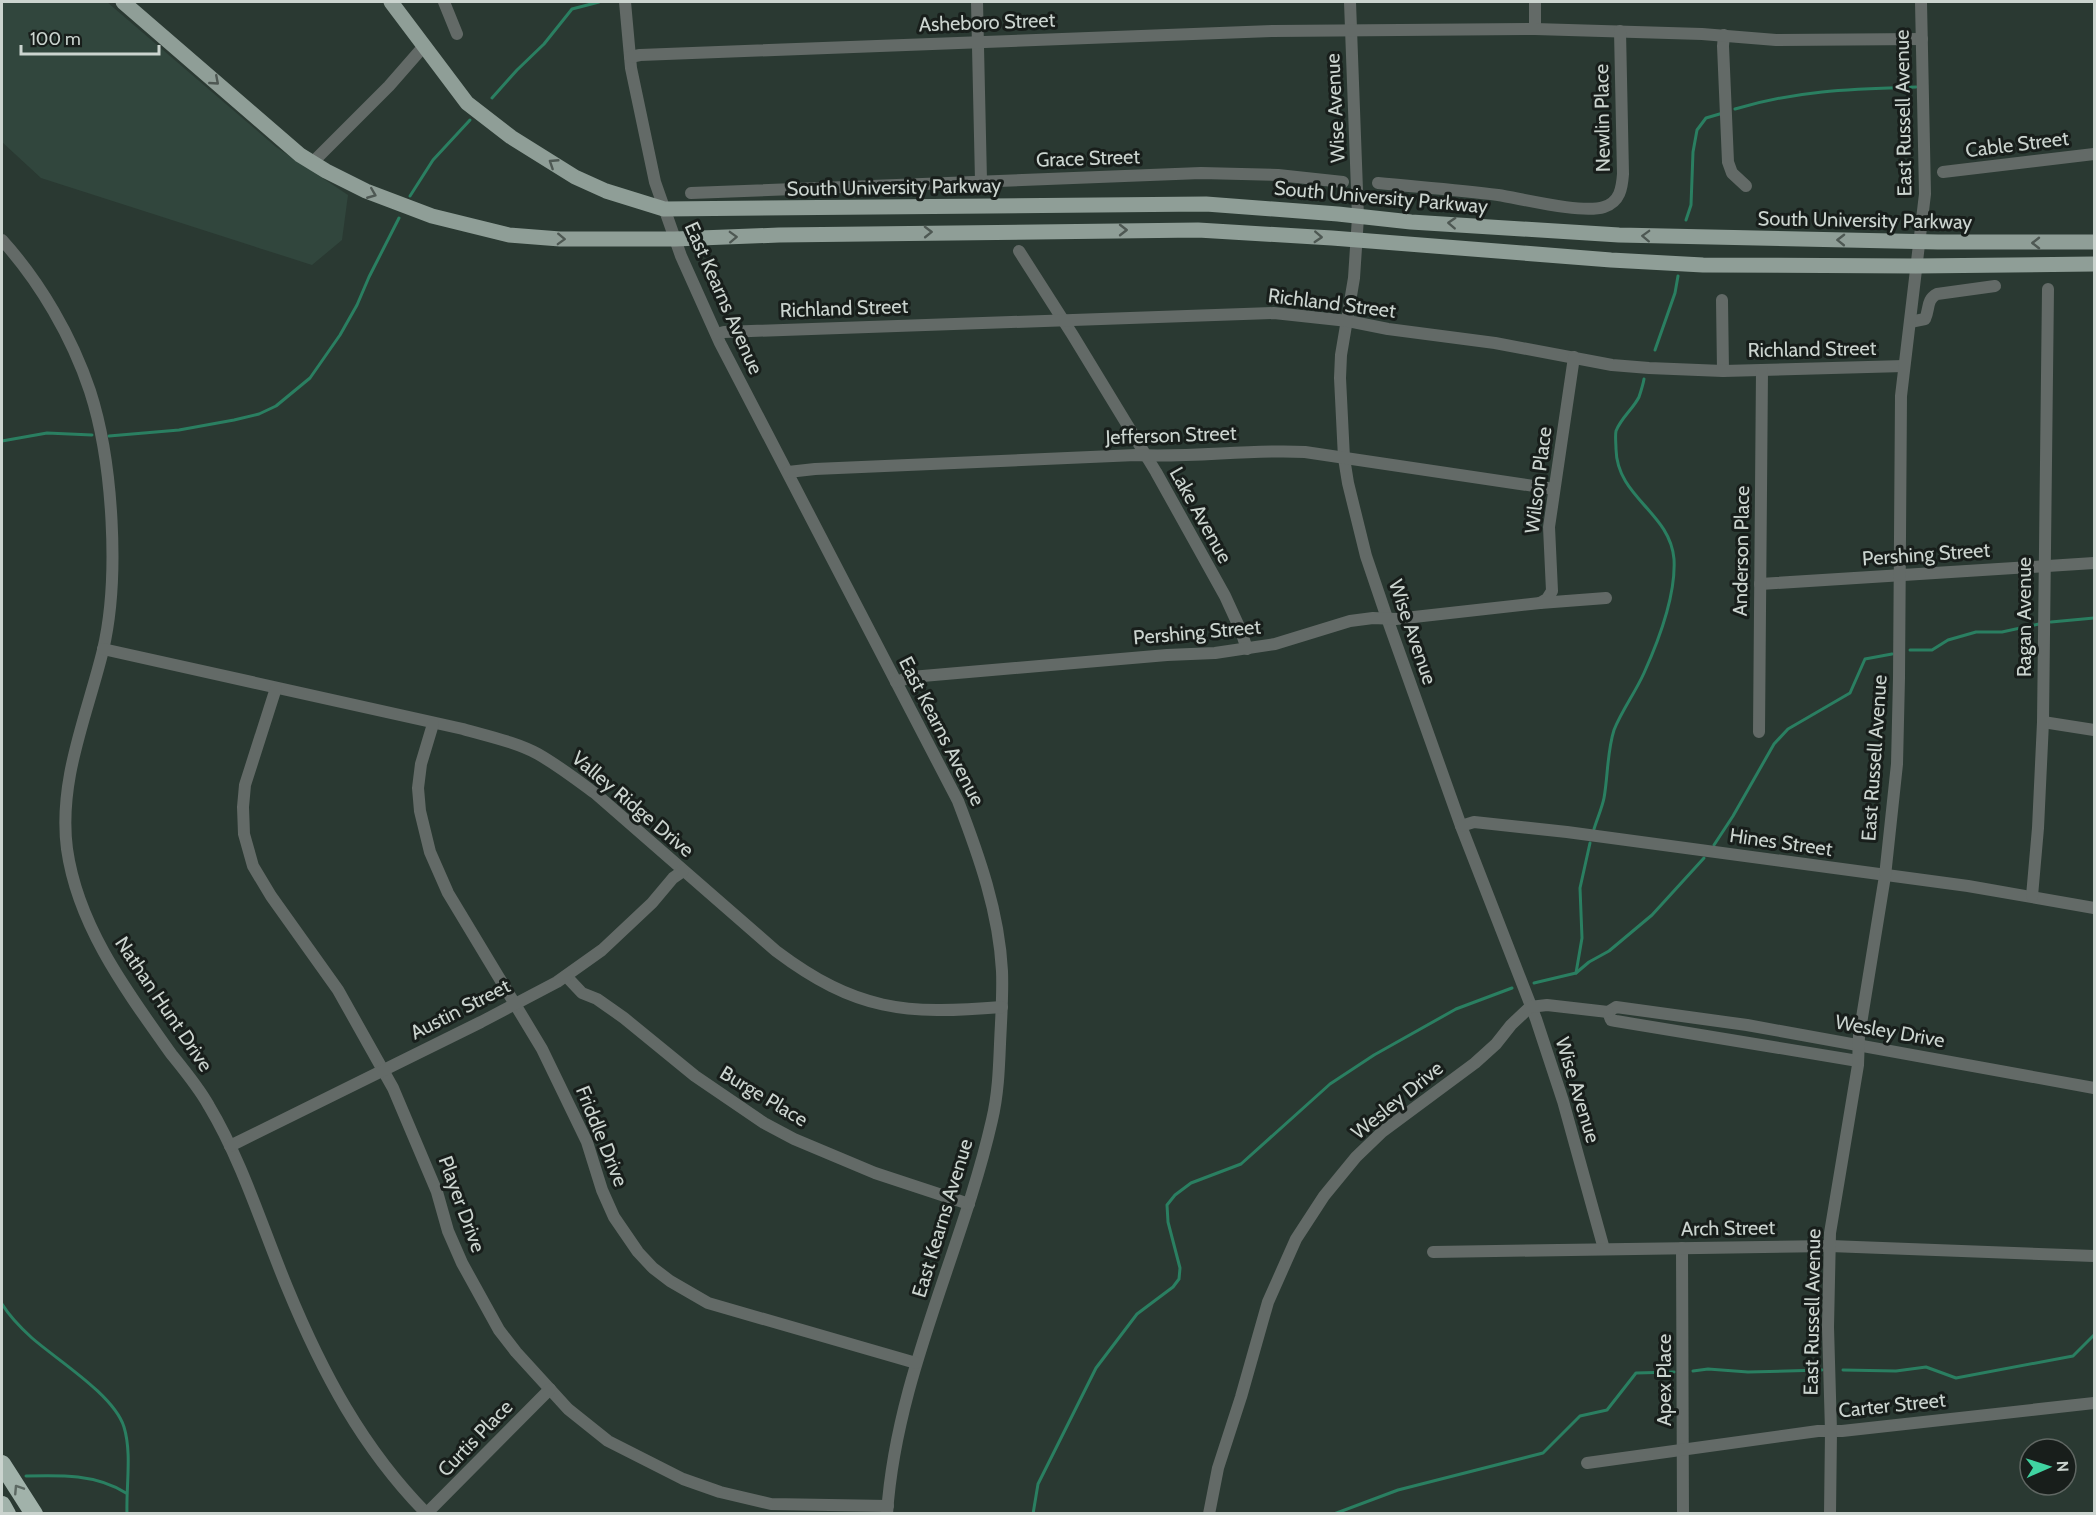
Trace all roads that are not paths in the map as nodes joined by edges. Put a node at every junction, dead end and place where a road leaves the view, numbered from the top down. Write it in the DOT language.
graph roads {
  1 [pos="123,2"];
  2 [pos="391,2"];
  3 [pos="444,2"];
  4 [pos="625,2"];
  5 [pos="977,2"];
  6 [pos="1350,2"];
  7 [pos="1535,2"];
  8 [pos="1921,2"];
  9 [pos="1535,30"];
  10 [pos="1351,31"];
  11 [pos="1620,31"];
  12 [pos="457,34"];
  13 [pos="1724,35"];
  14 [pos="1922,39"];
  15 [pos="978,42"];
  16 [pos="424,46"];
  17 [pos="630,57"];
  18 [pos="2094,154"];
  19 [pos="313,162"];
  20 [pos="1943,172"];
  21 [pos="981,181"];
  22 [pos="1343,182"];
  23 [pos="1378,183"];
  24 [pos="1746,186"];
  25 [pos="691,193"];
  26 [pos="664,209"];
  27 [pos="1358,217"];
  28 [pos="675,239"];
  29 [pos="2,240"];
  30 [pos="1357,240"];
  31 [pos="1919,241"];
  32 [pos="2094,242"];
  33 [pos="1019,251"];
  34 [pos="2094,264"];
  35 [pos="1916,266"];
  36 [pos="1995,286"];
  37 [pos="2048,289"];
  38 [pos="1722,300"];
  39 [pos="1062,319"];
  40 [pos="1348,321"];
  41 [pos="1910,322"];
  42 [pos="717,334"];
  43 [pos="1574,357"];
  44 [pos="1904,366"];
  45 [pos="1762,370"];
  46 [pos="1723,371"];
  47 [pos="1144,455"];
  48 [pos="1344,458"];
  49 [pos="788,472"];
  50 [pos="1554,489"];
  51 [pos="2094,563"];
  52 [pos="2043,566"];
  53 [pos="1899,575"];
  54 [pos="1760,584"];
  55 [pos="1606,598"];
  56 [pos="1540,603"];
  57 [pos="1387,618"];
  58 [pos="103,649"];
  59 [pos="1247,649"];
  60 [pos="896,682"];
  61 [pos="276,688"];
  62 [pos="2043,722"];
  63 [pos="433,724"];
  64 [pos="2094,730"];
  65 [pos="1758,732"];
  66 [pos="1461,826"];
  67 [pos="684,871"];
  68 [pos="1885,876"];
  69 [pos="2032,896"];
  70 [pos="2094,908"];
  71 [pos="566,976"];
  72 [pos="513,1004"];
  73 [pos="1530,1006"];
  74 [pos="1002,1007"];
  75 [pos="1608,1012"];
  76 [pos="1858,1045"];
  77 [pos="1858,1061"];
  78 [pos="383,1070"];
  79 [pos="2094,1088"];
  80 [pos="230,1146"];
  81 [pos="969,1204"];
  82 [pos="1830,1246"];
  83 [pos="1682,1248"];
  84 [pos="1604,1250"];
  85 [pos="1433,1252"];
  86 [pos="2094,1256"];
  87 [pos="916,1363"];
  88 [pos="550,1389"];
  89 [pos="2094,1403"];
  90 [pos="1831,1431"];
  91 [pos="1683,1448"];
  92 [pos="1587,1463"];
  93 [pos="2,1464"];
  94 [pos="2,1505"];
  95 [pos="888,1510"];
  96 [pos="427,1513"];
  97 [pos="7,1514"];
  98 [pos="34,1514"];
  99 [pos="1209,1514"];
  100 [pos="1683,1514"];
  101 [pos="1830,1514"];
  1 -- 19 [label="main road, one-way"];
  2 -- 16 [label="main road, South University Parkway"];
  3 -- 12 [label="street"];
  4 -- 17 [label="street, East Kearns Avenue"];
  5 -- 15 [label="street"];
  6 -- 10 [label="street, Wise Avenue"];
  7 -- 9 [label="street"];
  8 -- 14 [label="street, East Russell Avenue"];
  9 -- 10 [label="street, Asheboro Street"];
  9 -- 11 [label="street, Asheboro Street"];
  10 -- 15 [label="street, Asheboro Street"];
  10 -- 27 [label="street, Wise Avenue"];
  11 -- 13 [label="street, Asheboro Street"];
  11 -- 23 [label="street, Newlin Place"];
  13 -- 14 [label="street, Asheboro Street"];
  13 -- 24 [label="street"];
  14 -- 31 [label="street, East Russell Avenue"];
  15 -- 17 [label="street, Asheboro Street"];
  15 -- 21 [label="street"];
  16 -- 19 [label="street"];
  26 -- 16 [label="main road, South University Parkway, one-way"];
  17 -- 26 [label="street, East Kearns Avenue"];
  18 -- 20 [label="street, Cable Street"];
  19 -- 28 [label="main road, one-way"];
  21 -- 22 [label="street, Grace Street"];
  21 -- 25 [label="street, Grace Street"];
  26 -- 27 [label="main road, South University Parkway"];
  26 -- 28 [label="street, East Kearns Avenue"];
  27 -- 30 [label="street, Wise Avenue"];
  31 -- 27 [label="main road, South University Parkway, one-way"];
  28 -- 30 [label="main road, one-way"];
  28 -- 42 [label="street, East Kearns Avenue"];
  29 -- 58 [label="street, Nathan Hunt Drive"];
  30 -- 35 [label="main road"];
  30 -- 40 [label="street, Wise Avenue"];
  32 -- 31 [label="main road, South University Parkway, one-way"];
  31 -- 35 [label="street, East Russell Avenue"];
  33 -- 39 [label="street, Lake Avenue"];
  34 -- 35 [label="main road"];
  35 -- 41 [label="street, East Russell Avenue"];
  36 -- 41 [label="street"];
  37 -- 52 [label="street, Ragan Avenue"];
  38 -- 46 [label="street"];
  39 -- 40 [label="street, Richland Street"];
  39 -- 42 [label="street, Richland Street"];
  39 -- 47 [label="street, Lake Avenue"];
  40 -- 43 [label="street, Richland Street"];
  40 -- 48 [label="street, Wise Avenue"];
  41 -- 44 [label="street, East Russell Avenue"];
  42 -- 49 [label="street, East Kearns Avenue"];
  43 -- 46 [label="street, Richland Street"];
  43 -- 50 [label="street, Wilson Place"];
  44 -- 45 [label="street, Richland Street"];
  44 -- 53 [label="street, East Russell Avenue"];
  45 -- 46 [label="street, Richland Street"];
  45 -- 54 [label="street, Anderson Place"];
  47 -- 48 [label="street, Jefferson Street"];
  47 -- 49 [label="street, Jefferson Street"];
  47 -- 59 [label="street, Lake Avenue"];
  48 -- 50 [label="street, Jefferson Street"];
  48 -- 57 [label="street, Wise Avenue"];
  49 -- 60 [label="street, East Kearns Avenue"];
  50 -- 56 [label="street, Wilson Place"];
  51 -- 52 [label="street, Pershing Street"];
  52 -- 53 [label="street, Pershing Street"];
  52 -- 62 [label="street, Ragan Avenue"];
  53 -- 54 [label="street, Pershing Street"];
  53 -- 68 [label="street, East Russell Avenue"];
  54 -- 65 [label="street, Anderson Place"];
  55 -- 56 [label="street, Pershing Street"];
  56 -- 57 [label="street, Pershing Street"];
  57 -- 59 [label="street, Pershing Street"];
  57 -- 66 [label="street, Wise Avenue"];
  58 -- 61 [label="street, Valley Ridge Drive"];
  58 -- 80 [label="street, Nathan Hunt Drive"];
  59 -- 60 [label="street, Pershing Street"];
  60 -- 74 [label="street, East Kearns Avenue"];
  61 -- 63 [label="street, Valley Ridge Drive"];
  61 -- 78 [label="street, Player Drive"];
  62 -- 64 [label="street"];
  62 -- 69 [label="street, Ragan Avenue"];
  63 -- 67 [label="street, Valley Ridge Drive"];
  63 -- 72 [label="street, Friddle Drive"];
  66 -- 68 [label="street, Hines Street"];
  66 -- 73 [label="street, Wise Avenue"];
  67 -- 71 [label="street, Austin Street"];
  67 -- 74 [label="street, Valley Ridge Drive"];
  68 -- 69 [label="street, Hines Street"];
  68 -- 76 [label="street, East Russell Avenue"];
  69 -- 70 [label="street, Hines Street"];
  71 -- 72 [label="street, Austin Street"];
  71 -- 81 [label="street, Burge Place"];
  72 -- 78 [label="street, Austin Street"];
  72 -- 87 [label="street, Friddle Drive"];
  73 -- 75 [label="street, Wesley Drive"];
  73 -- 84 [label="street, Wise Avenue"];
  73 -- 99 [label="street, Wesley Drive"];
  74 -- 81 [label="street, East Kearns Avenue"];
  75 -- 76 [label="street, Wesley Drive"];
  75 -- 77 [label="street, Wesley Drive"];
  76 -- 77 [label="street, East Russell Avenue"];
  76 -- 79 [label="street, Wesley Drive"];
  77 -- 82 [label="street, East Russell Avenue"];
  78 -- 80 [label="street, Austin Street"];
  78 -- 88 [label="street, Player Drive"];
  80 -- 96 [label="street, Nathan Hunt Drive"];
  81 -- 87 [label="street, East Kearns Avenue"];
  82 -- 83 [label="street, Arch Street"];
  82 -- 86 [label="street, Arch Street"];
  82 -- 90 [label="street, East Russell Avenue"];
  83 -- 84 [label="street, Arch Street"];
  83 -- 91 [label="street, Apex Place"];
  84 -- 85 [label="street, Arch Street"];
  87 -- 95 [label="street, East Kearns Avenue"];
  88 -- 95 [label="street, Player Drive"];
  88 -- 96 [label="street, Curtis Place"];
  89 -- 90 [label="street, Carter Street"];
  90 -- 91 [label="street, Carter Street"];
  90 -- 101 [label="street, East Russell Avenue"];
  91 -- 92 [label="street, Carter Street"];
  91 -- 100 [label="street, Apex Place"];
  98 -- 93 [label="highway, one-way"];
  94 -- 97 [label="highway"];
}
